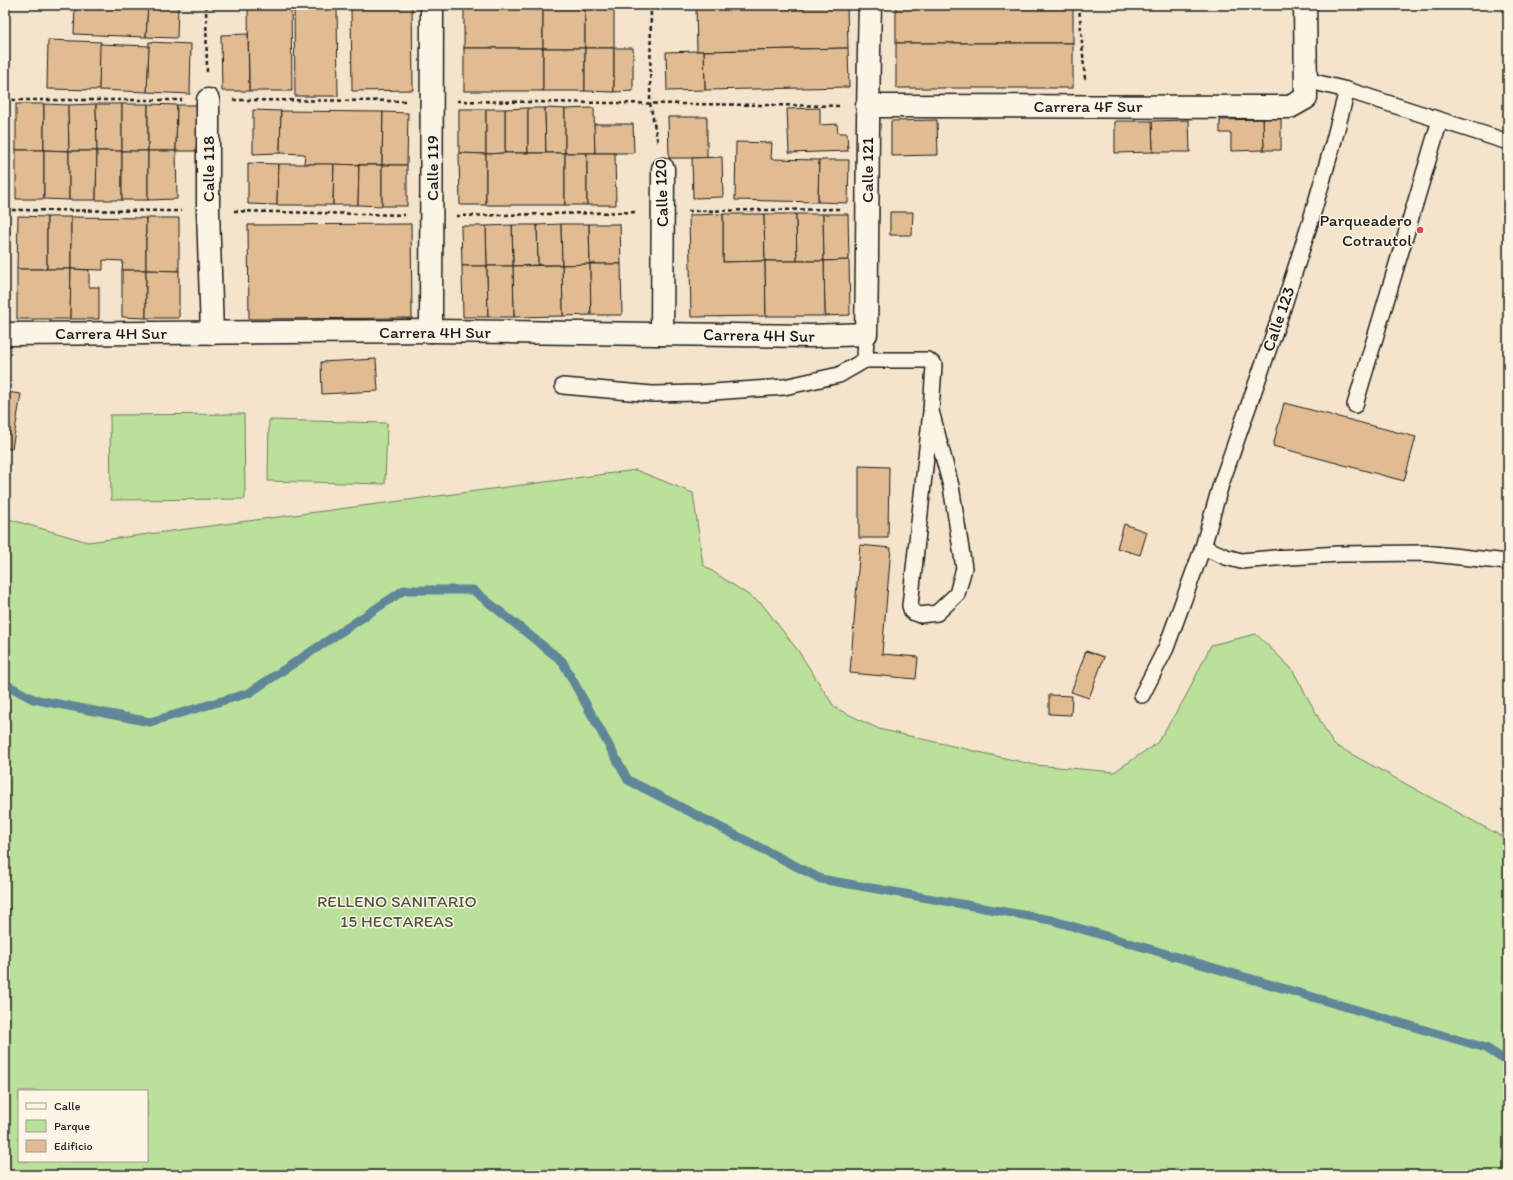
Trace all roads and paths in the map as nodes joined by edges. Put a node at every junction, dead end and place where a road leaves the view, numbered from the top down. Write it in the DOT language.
graph roads {
  1 [pos="206,5"];
  2 [pos="432,5"];
  3 [pos="652,5"];
  4 [pos="870,5"];
  5 [pos="1079,5"];
  6 [pos="1305,5"];
  7 [pos="1306,89"];
  8 [pos="1347,90"];
  9 [pos="208,100"];
  10 [pos="867,106"];
  11 [pos="1087,106"];
  12 [pos="1440,120"];
  13 [pos="1508,142"];
  14 [pos="662,169"];
  15 [pos="432,331"];
  16 [pos="212,333"];
  17 [pos="5,334"];
  18 [pos="662,334"];
  19 [pos="866,334"];
  20 [pos="865,360"];
  21 [pos="563,386"];
  22 [pos="1355,405"];
  23 [pos="931,411"];
  24 [pos="1203,547"];
  25 [pos="1508,562"];
  26 [pos="1142,695"];
  1 -- 9 [label="path"];
  2 -- 15 [label="street, Calle 119"];
  3 -- 14 [label="path, Calle 120"];
  4 -- 10 [label="street, Calle 121"];
  5 -- 11 [label="path"];
  6 -- 7 [label="street"];
  7 -- 8 [label="lane"];
  7 -- 11 [label="street, Carrera 4F Sur"];
  8 -- 12 [label="lane"];
  8 -- 24 [label="lane, Calle 123"];
  9 -- 16 [label="street, Calle 118"];
  10 -- 11 [label="street, Carrera 4F Sur"];
  10 -- 19 [label="street, Calle 121"];
  12 -- 13 [label="lane"];
  12 -- 22 [label="lane"];
  14 -- 18 [label="street, Calle 120"];
  15 -- 16 [label="street, Carrera 4H Sur"];
  15 -- 18 [label="street, Carrera 4H Sur"];
  16 -- 17 [label="street, Carrera 4H Sur"];
  18 -- 19 [label="street, Carrera 4H Sur"];
  19 -- 20 [label="lane"];
  20 -- 21 [label="lane"];
  20 -- 23 [label="lane"];
  23 -- 23 [label="lane"];
  24 -- 25 [label="lane"];
  24 -- 26 [label="lane, Calle 123"];
}
